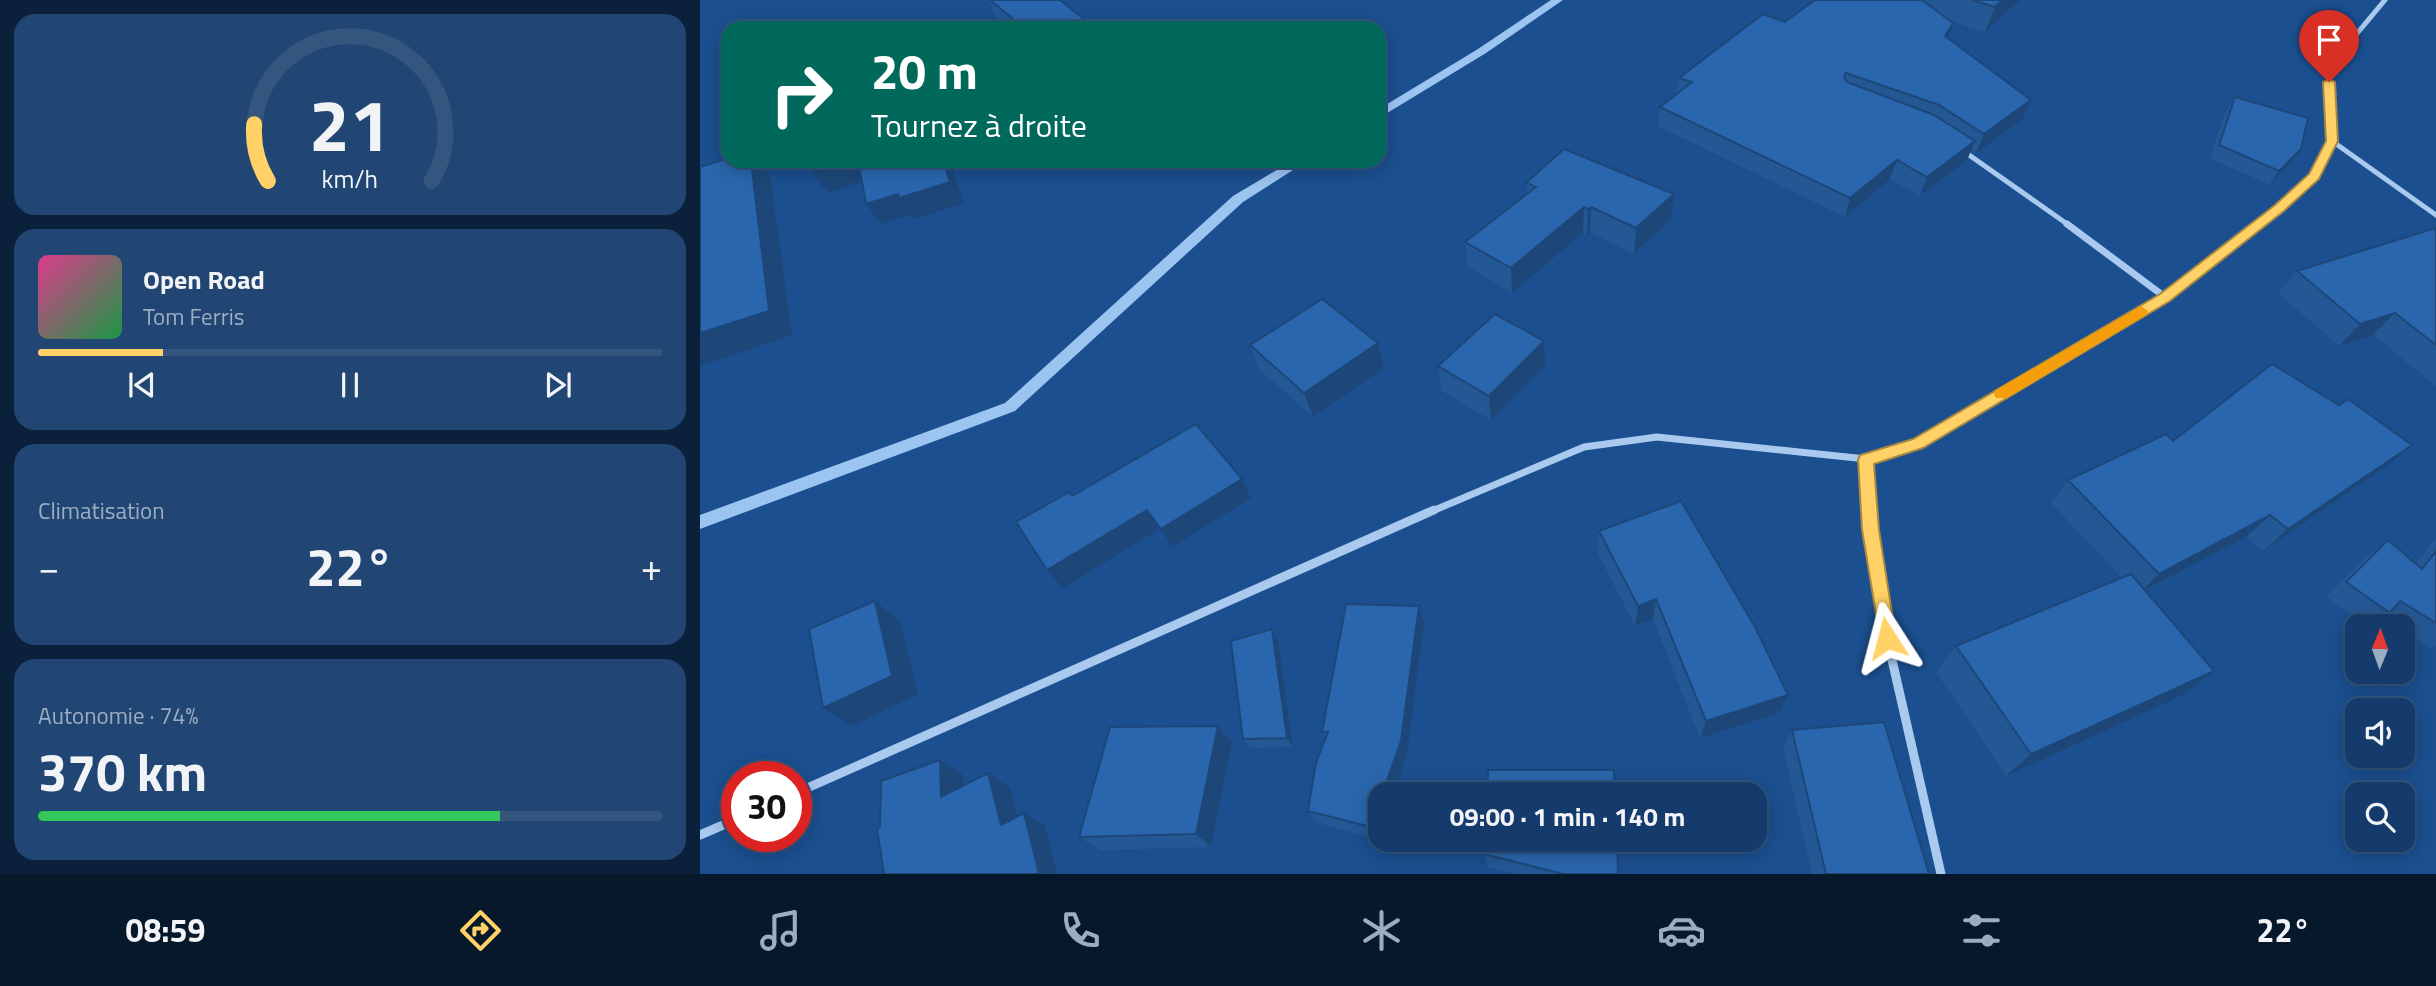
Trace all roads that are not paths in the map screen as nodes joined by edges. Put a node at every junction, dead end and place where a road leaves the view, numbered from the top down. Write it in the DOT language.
graph roads {
  1 [pos="2385,0"];
  2 [pos="2332,141"];
  3 [pos="1952,143"];
  4 [pos="2436,215"];
  5 [pos="2165,297"];
  6 [pos="1866,460"];
  7 [pos="812,786"];
  8 [pos="721,826"];
  9 [pos="700,835"];
  10 [pos="1941,874"];
  1 -- 2 [label="street"];
  2 -- 4 [label="street"];
  2 -- 5 [label="street"];
  3 -- 5 [label="street"];
  5 -- 6 [label="street"];
  6 -- 7 [label="street"];
  6 -- 10 [label="street"];
  8 -- 9 [label="street"];
}
